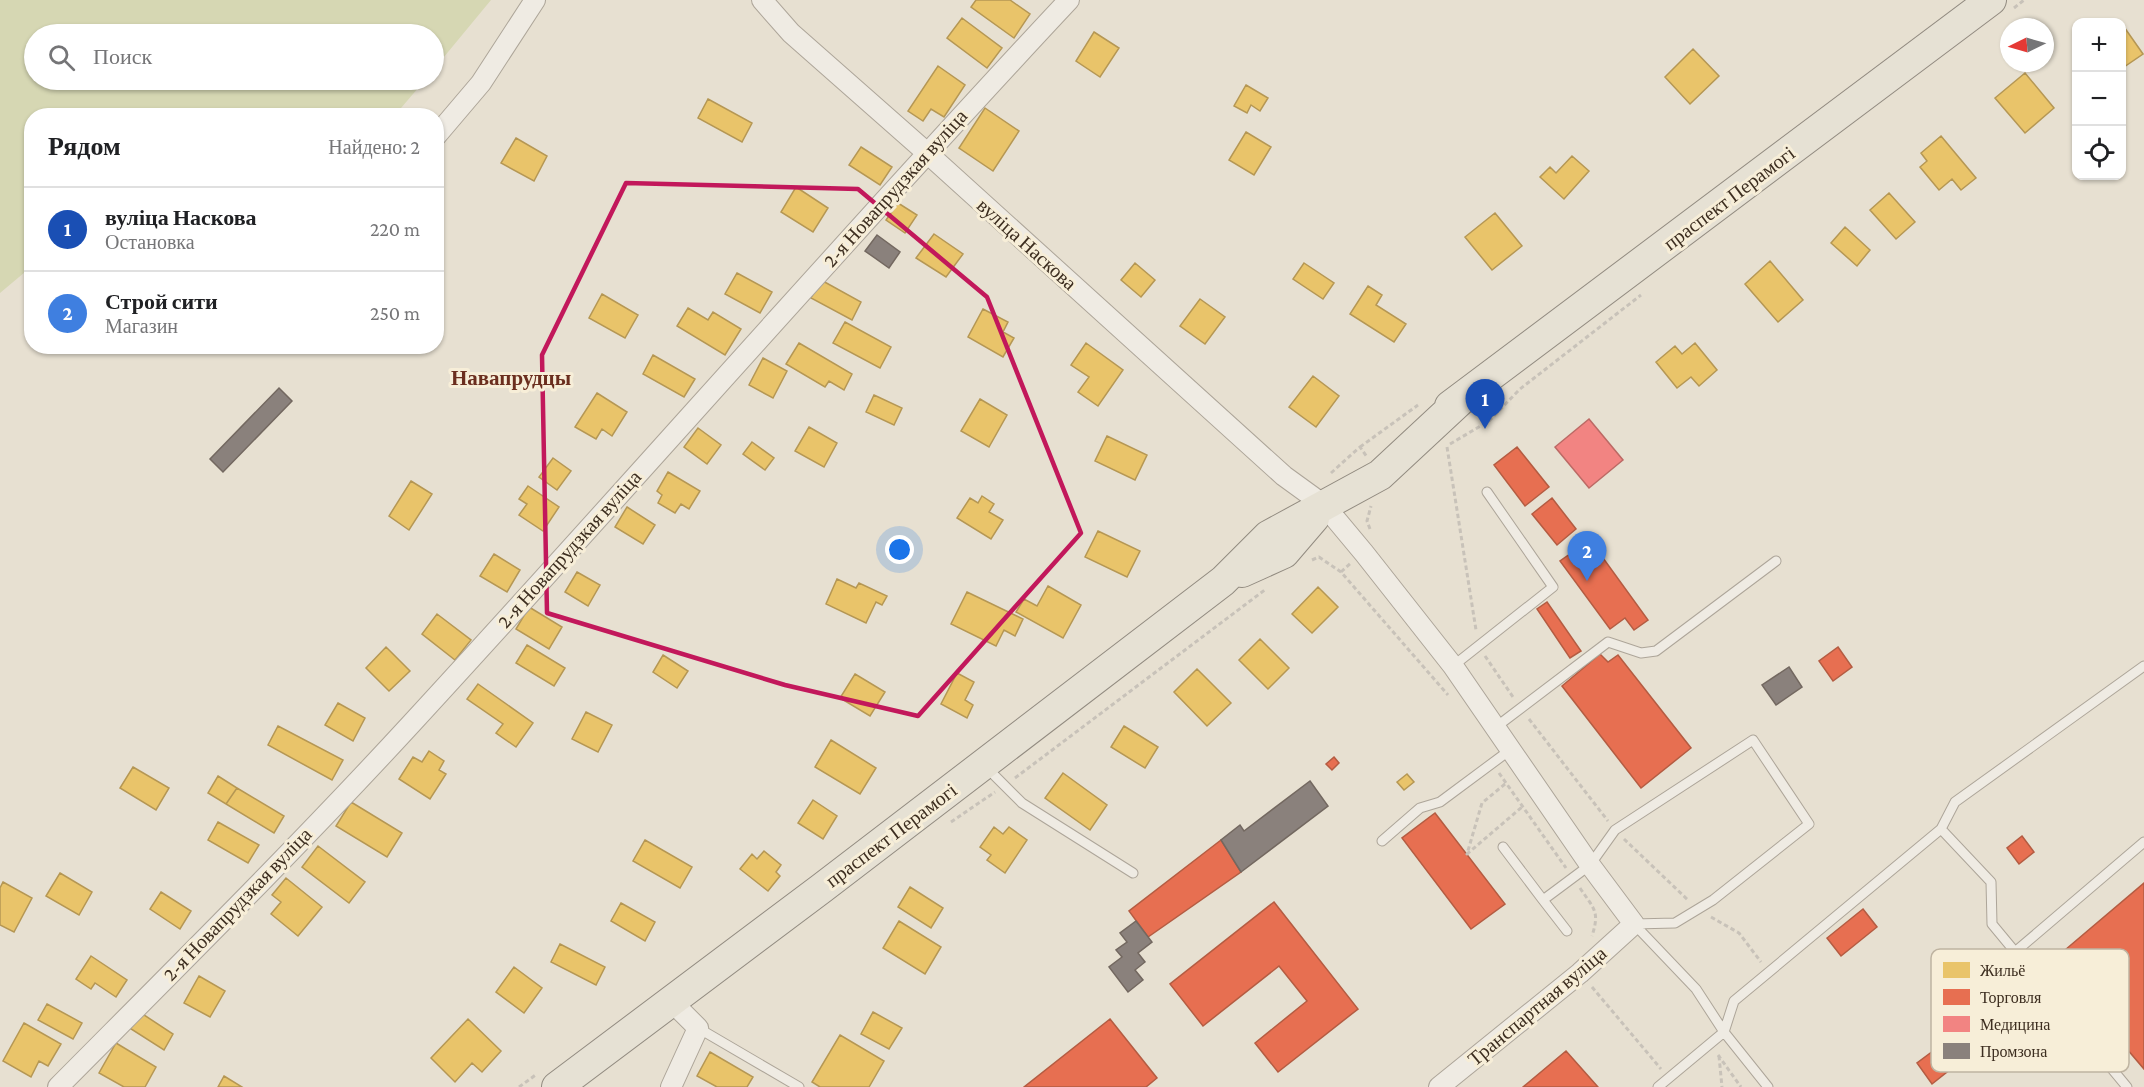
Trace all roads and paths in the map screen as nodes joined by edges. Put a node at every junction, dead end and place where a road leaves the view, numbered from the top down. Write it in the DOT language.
graph roads {
  1 [pos="535,0"];
  2 [pos="762,0"];
  3 [pos="1069,0"];
  4 [pos="1991,0"];
  5 [pos="444,127"];
  6 [pos="926,152"];
  7 [pos="1487,492"];
  8 [pos="1324,506"];
  9 [pos="1284,553"];
  10 [pos="1776,561"];
  11 [pos="1223,581"];
  12 [pos="1272,585"];
  13 [pos="1453,666"];
  14 [pos="2144,666"];
  15 [pos="1452,699"];
  16 [pos="1496,727"];
  17 [pos="1510,750"];
  18 [pos="1492,763"];
  19 [pos="983,765"];
  20 [pos="1505,784"];
  21 [pos="1005,786"];
  22 [pos="1522,807"];
  23 [pos="947,825"];
  24 [pos="1941,829"];
  25 [pos="1382,841"];
  26 [pos="2144,842"];
  27 [pos="1503,847"];
  28 [pos="1554,850"];
  29 [pos="1590,865"];
  30 [pos="1133,873"];
  31 [pos="1543,900"];
  32 [pos="1696,908"];
  33 [pos="1634,924"];
  34 [pos="1567,931"];
  35 [pos="2013,949"];
  36 [pos="2019,949"];
  37 [pos="1768,971"];
  38 [pos="671,1001"];
  39 [pos="698,1028"];
  40 [pos="1724,1032"];
  41 [pos="1719,1055"];
  42 [pos="1711,1061"];
  43 [pos="2115,1072"];
  44 [pos="547,1080"];
  45 [pos="58,1087"];
  46 [pos="519,1087"];
  47 [pos="671,1087"];
  48 [pos="799,1087"];
  49 [pos="1439,1087"];
  50 [pos="1658,1087"];
  51 [pos="1722,1087"];
  52 [pos="1741,1087"];
  53 [pos="1768,1087"];
  54 [pos="2127,1087"];
  1 -- 5 [label="street"];
  2 -- 6 [label="street, вуліца Наскова"];
  3 -- 6 [label="street, 2-я Новапрудзкая вуліца"];
  4 -- 8 [label="main road, праспект Перамогі"];
  6 -- 8 [label="street, вуліца Наскова"];
  6 -- 45 [label="street, 2-я Новапрудзкая вуліца"];
  7 -- 13 [label="lane"];
  8 -- 9 [label="main road, праспект Перамогі"];
  8 -- 11 [label="main road, праспект Перамогі"];
  8 -- 13 [label="street, вуліца Наскова"];
  9 -- 11 [label="main road, праспект Перамогі"];
  9 -- 15 [label="path"];
  10 -- 16 [label="lane"];
  11 -- 19 [label="main road, праспект Перамогі"];
  12 -- 21 [label="path"];
  13 -- 16 [label="street, вуліца Наскова"];
  14 -- 24 [label="lane"];
  16 -- 17 [label="street, вуліца Наскова"];
  17 -- 18 [label="lane"];
  17 -- 29 [label="street, вуліца Наскова"];
  18 -- 20 [label="path"];
  18 -- 25 [label="lane"];
  19 -- 21 [label="lane"];
  19 -- 38 [label="main road, праспект Перамогі"];
  20 -- 22 [label="path"];
  20 -- 22 [label="path"];
  21 -- 23 [label="path"];
  21 -- 30 [label="lane"];
  22 -- 28 [label="path"];
  24 -- 35 [label="lane"];
  24 -- 37 [label="lane"];
  26 -- 36 [label="lane"];
  27 -- 31 [label="lane"];
  29 -- 31 [label="lane"];
  29 -- 32 [label="lane"];
  29 -- 33 [label="street, вуліца Наскова"];
  31 -- 34 [label="lane"];
  32 -- 33 [label="lane"];
  32 -- 37 [label="path"];
  33 -- 40 [label="lane"];
  33 -- 49 [label="street, Транспартная вуліца"];
  37 -- 40 [label="lane"];
  38 -- 39 [label="street"];
  38 -- 44 [label="main road, праспект Перамогі"];
  39 -- 47 [label="street"];
  39 -- 48 [label="lane"];
  40 -- 50 [label="lane"];
  40 -- 53 [label="lane"];
  41 -- 42 [label="path"];
  41 -- 51 [label="path"];
  41 -- 52 [label="path"];
  43 -- 54 [label="lane"];
  44 -- 46 [label="path"];
}
